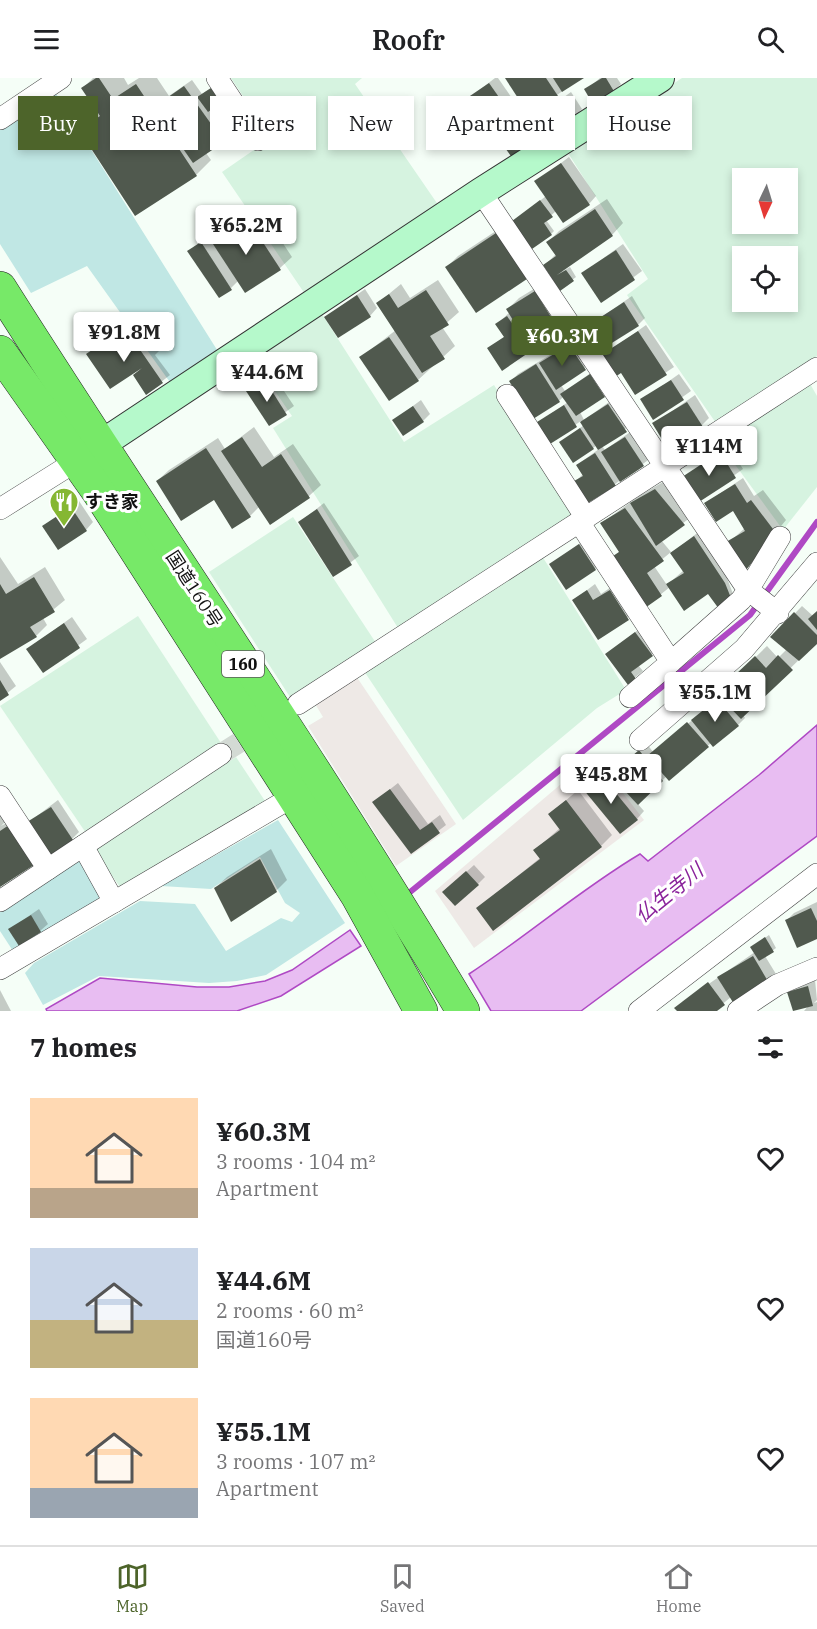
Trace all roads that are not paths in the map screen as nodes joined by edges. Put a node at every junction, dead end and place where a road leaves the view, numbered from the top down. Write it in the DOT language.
graph roads {
  1 [pos="61,78"];
  2 [pos="217,78"];
  3 [pos="660,78"];
  4 [pos="229,96"];
  5 [pos="0,119"];
  6 [pos="481,192"];
  7 [pos="0,288"];
  8 [pos="0,352"];
  9 [pos="817,368"];
  10 [pos="507,395"];
  11 [pos="89,453"];
  12 [pos="665,467"];
  13 [pos="0,509"];
  14 [pos="582,520"];
  15 [pos="780,537"];
  16 [pos="817,563"];
  17 [pos="748,590"];
  18 [pos="778,613"];
  19 [pos="671,662"];
  20 [pos="630,697"];
  21 [pos="298,704"];
  22 [pos="640,740"];
  23 [pos="221,754"];
  24 [pos="0,796"];
  25 [pos="294,796"];
  26 [pos="83,846"];
  27 [pos="48,869"];
  28 [pos="817,874"];
  29 [pos="0,901"];
  30 [pos="114,902"];
  31 [pos="817,968"];
  32 [pos="0,969"];
  33 [pos="421,1011"];
  34 [pos="463,1011"];
  35 [pos="639,1011"];
  36 [pos="738,1011"];
  1 -- 5 [label="street"];
  2 -- 4 [label="street"];
  3 -- 6 [label="street"];
  6 -- 11 [label="street"];
  6 -- 12 [label="street"];
  7 -- 11 [label="highway, 国道160号 / 160"];
  8 -- 11 [label="highway, 国道160号 / 160"];
  9 -- 12 [label="street"];
  10 -- 14 [label="street"];
  11 -- 13 [label="street"];
  11 -- 25 [label="highway, 国道160号 / 160"];
  11 -- 34 [label="highway, 国道160号 / 160"];
  12 -- 14 [label="street"];
  12 -- 17 [label="street"];
  14 -- 19 [label="street"];
  14 -- 21 [label="street"];
  15 -- 17 [label="street"];
  16 -- 18 [label="street"];
  17 -- 18 [label="street"];
  17 -- 19 [label="street"];
  18 -- 22 [label="street"];
  19 -- 20 [label="street"];
  23 -- 26 [label="street"];
  24 -- 27 [label="street"];
  25 -- 30 [label="street"];
  25 -- 33 [label="highway, 国道160号 / 160"];
  26 -- 27 [label="street"];
  26 -- 30 [label="street"];
  27 -- 29 [label="street"];
  28 -- 35 [label="street"];
  30 -- 32 [label="street"];
  31 -- 36 [label="street"];
}
